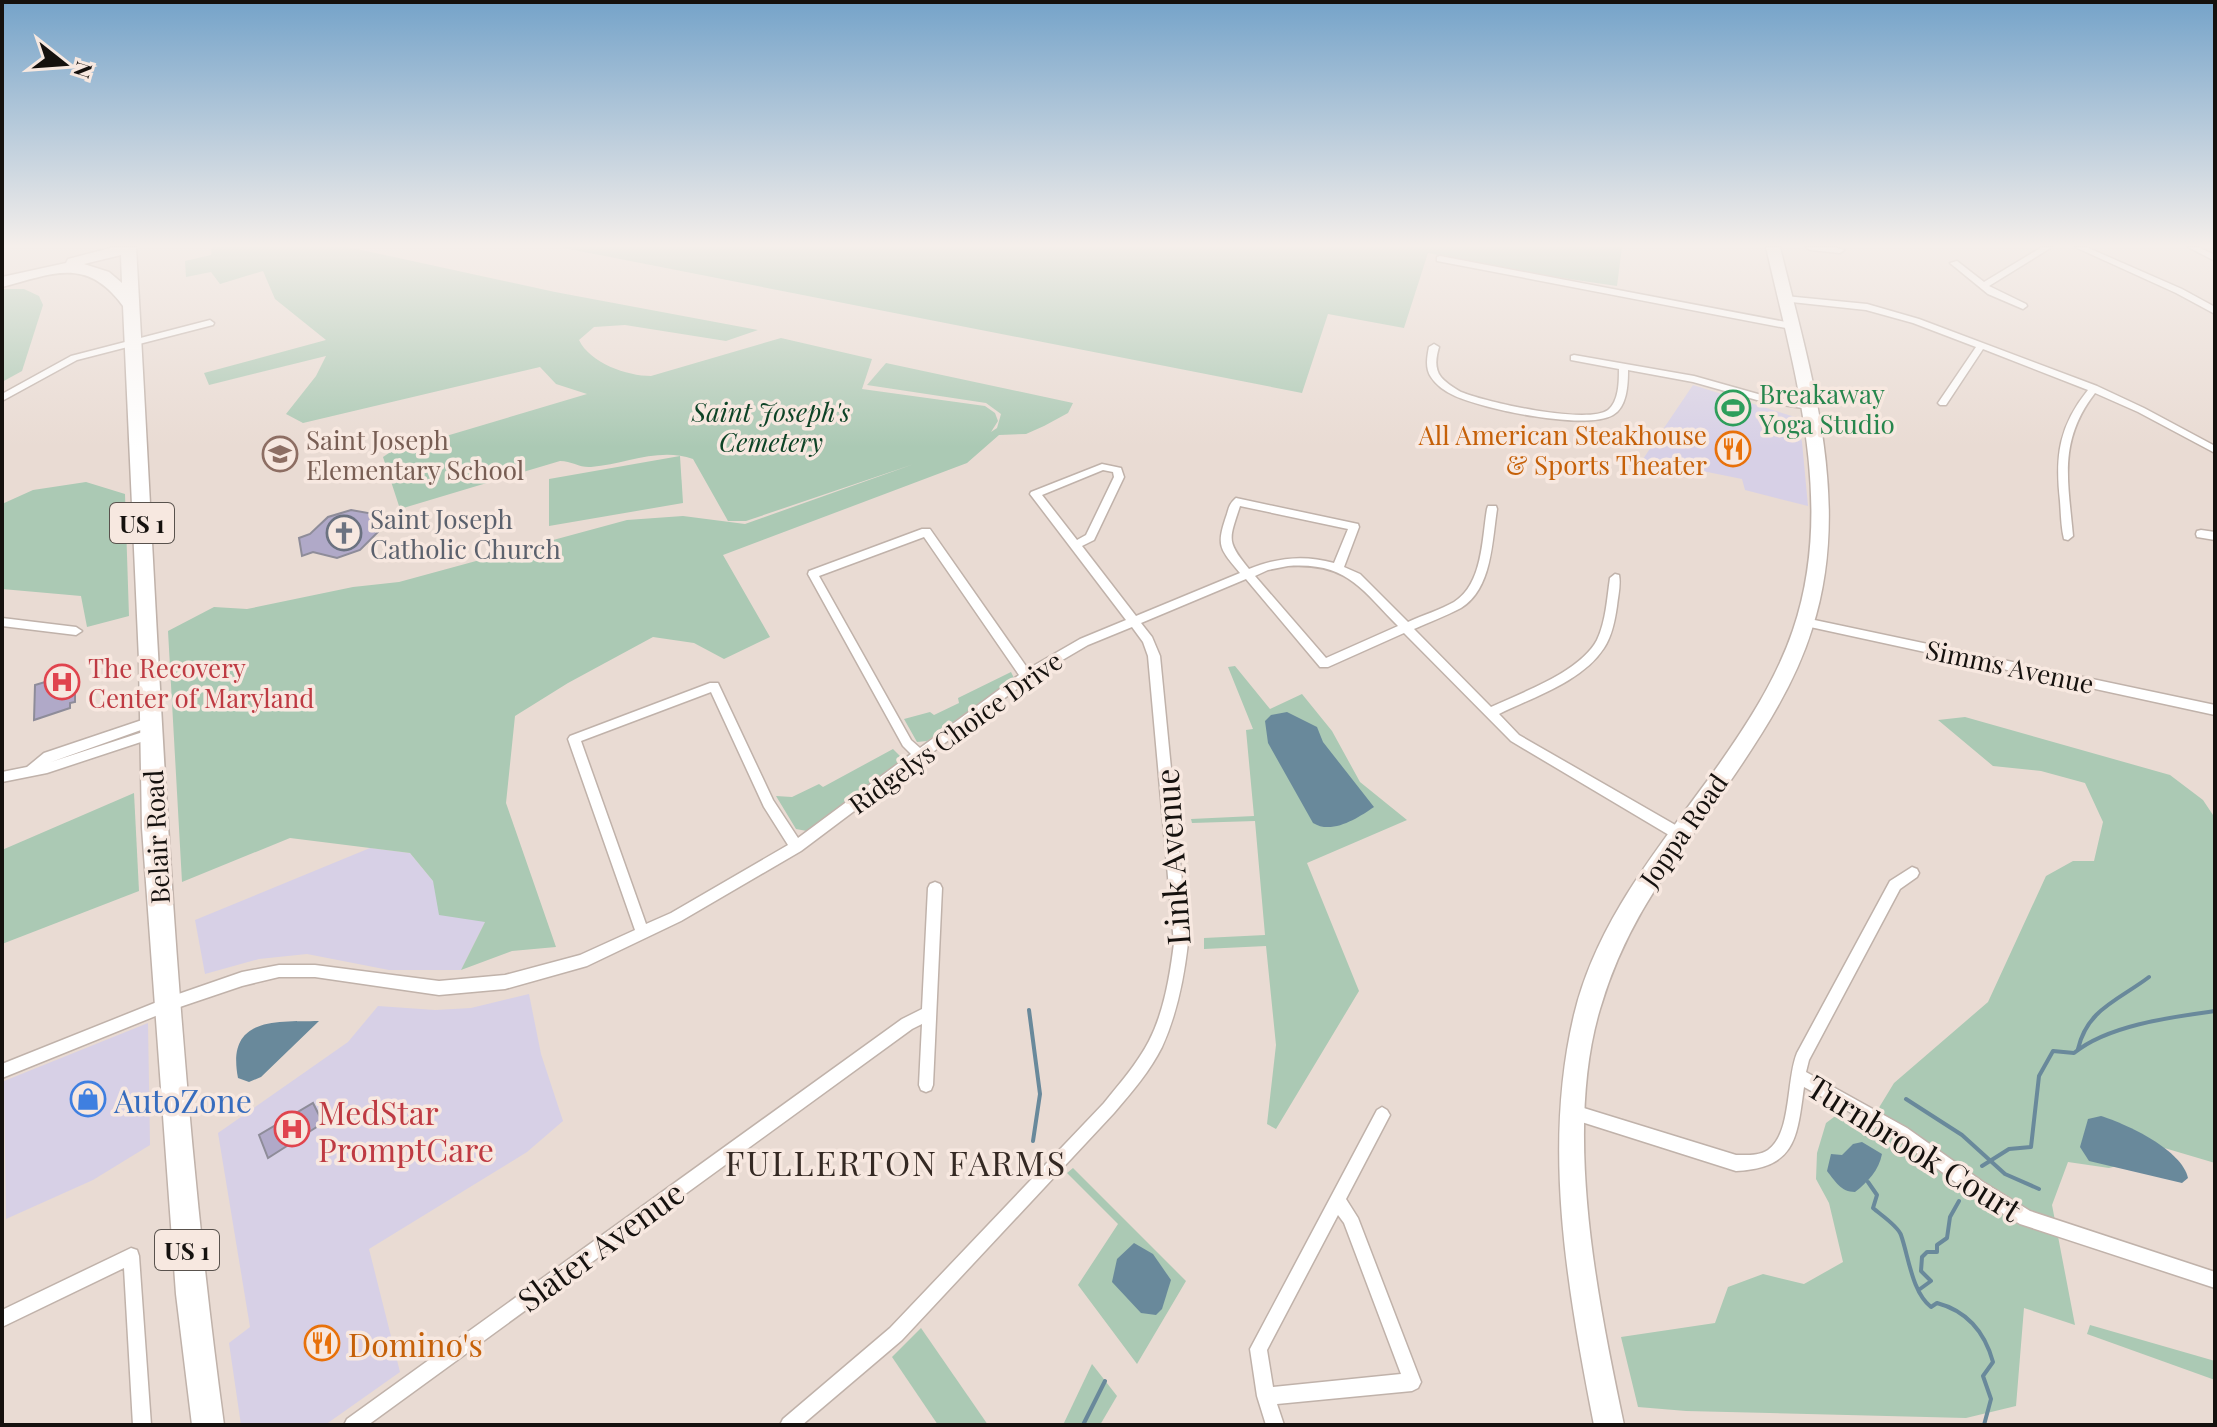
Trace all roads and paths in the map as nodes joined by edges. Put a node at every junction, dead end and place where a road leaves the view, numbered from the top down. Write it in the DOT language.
graph roads {
  1 [pos="130,314"];
  2 [pos="1726,314"];
  3 [pos="1788,314"];
  4 [pos="1891,314"];
  5 [pos="210,323"];
  6 [pos="1791,326"];
  7 [pos="131,342"];
  8 [pos="1981,346"];
  9 [pos="1434,347"];
  10 [pos="1574,358"];
  11 [pos="1624,367"];
  12 [pos="2094,388"];
  13 [pos="2,398"];
  14 [pos="1943,403"];
  15 [pos="1809,406"];
  16 [pos="2215,450"];
  17 [pos="1492,509"];
  18 [pos="2201,534"];
  19 [pos="2068,536"];
  20 [pos="2215,536"];
  21 [pos="1075,545"];
  22 [pos="1338,568"];
  23 [pos="1245,575"];
  24 [pos="1615,578"];
  25 [pos="2,622"];
  26 [pos="1135,622"];
  27 [pos="1805,622"];
  28 [pos="1407,628"];
  29 [pos="76,631"];
  30 [pos="1026,676"];
  31 [pos="2215,710"];
  32 [pos="1489,713"];
  33 [pos="151,728"];
  34 [pos="920,755"];
  35 [pos="2,777"];
  36 [pos="1679,834"];
  37 [pos="796,847"];
  38 [pos="1912,873"];
  39 [pos="935,888"];
  40 [pos="643,934"];
  41 [pos="167,1005"];
  42 [pos="928,1013"];
  43 [pos="2,1071"];
  44 [pos="1797,1075"];
  45 [pos="926,1085"];
  46 [pos="1574,1113"];
  47 [pos="1382,1115"];
  48 [pos="1337,1200"];
  49 [pos="2215,1280"];
  50 [pos="2,1319"];
  51 [pos="1266,1396"];
  52 [pos="142,1425"];
  53 [pos="208,1425"];
  54 [pos="353,1425"];
  55 [pos="789,1425"];
  56 [pos="1275,1425"];
  57 [pos="1609,1425"];
  1 -- 7 [label="highway, Belair Road / US 1"];
  2 -- 6 [label="street"];
  3 -- 6 [label="main road, Joppa Road"];
  4 -- 8 [label="street"];
  5 -- 7 [label="street"];
  6 -- 15 [label="main road, Joppa Road"];
  7 -- 13 [label="street"];
  7 -- 33 [label="highway, Belair Road / US 1"];
  8 -- 12 [label="street"];
  8 -- 14 [label="street"];
  9 -- 11 [label="street"];
  10 -- 11 [label="street"];
  11 -- 15 [label="street"];
  12 -- 16 [label="street"];
  12 -- 19 [label="street"];
  15 -- 27 [label="main road, Joppa Road"];
  17 -- 28 [label="street"];
  18 -- 20 [label="street"];
  21 -- 21 [label="street, Link Avenue"];
  21 -- 26 [label="street, Link Avenue"];
  22 -- 23 [label="street, Ridgelys Choice Drive"];
  22 -- 23 [label="street"];
  22 -- 28 [label="street, Ridgelys Choice Drive"];
  23 -- 26 [label="street, Ridgelys Choice Drive"];
  23 -- 28 [label="street"];
  24 -- 32 [label="street"];
  25 -- 29 [label="street"];
  26 -- 30 [label="street, Ridgelys Choice Drive"];
  26 -- 55 [label="street, Link Avenue"];
  27 -- 31 [label="street, Simms Avenue"];
  27 -- 36 [label="main road, Joppa Road"];
  28 -- 32 [label="street, Ridgelys Choice Drive"];
  30 -- 34 [label="street, Ridgelys Choice Drive"];
  30 -- 34 [label="street"];
  32 -- 36 [label="street, Ridgelys Choice Drive"];
  33 -- 35 [label="street"];
  33 -- 41 [label="highway, Belair Road / US 1"];
  34 -- 37 [label="street, Ridgelys Choice Drive"];
  36 -- 46 [label="main road, Joppa Road"];
  37 -- 40 [label="street, Ridgelys Choice Drive"];
  37 -- 40 [label="street"];
  38 -- 44 [label="street"];
  39 -- 42 [label="street"];
  40 -- 41 [label="street, Ridgelys Choice Drive"];
  41 -- 43 [label="street, Ridgelys Choice Drive"];
  41 -- 53 [label="highway, Belair Road / US 1"];
  42 -- 45 [label="street"];
  42 -- 54 [label="street, Slater Avenue"];
  44 -- 46 [label="street"];
  44 -- 49 [label="street, Turnbrook Court"];
  46 -- 57 [label="main road, Joppa Road"];
  47 -- 48 [label="street"];
  48 -- 51 [label="street"];
  48 -- 51 [label="street"];
  50 -- 52 [label="street"];
  51 -- 56 [label="street"];
}
